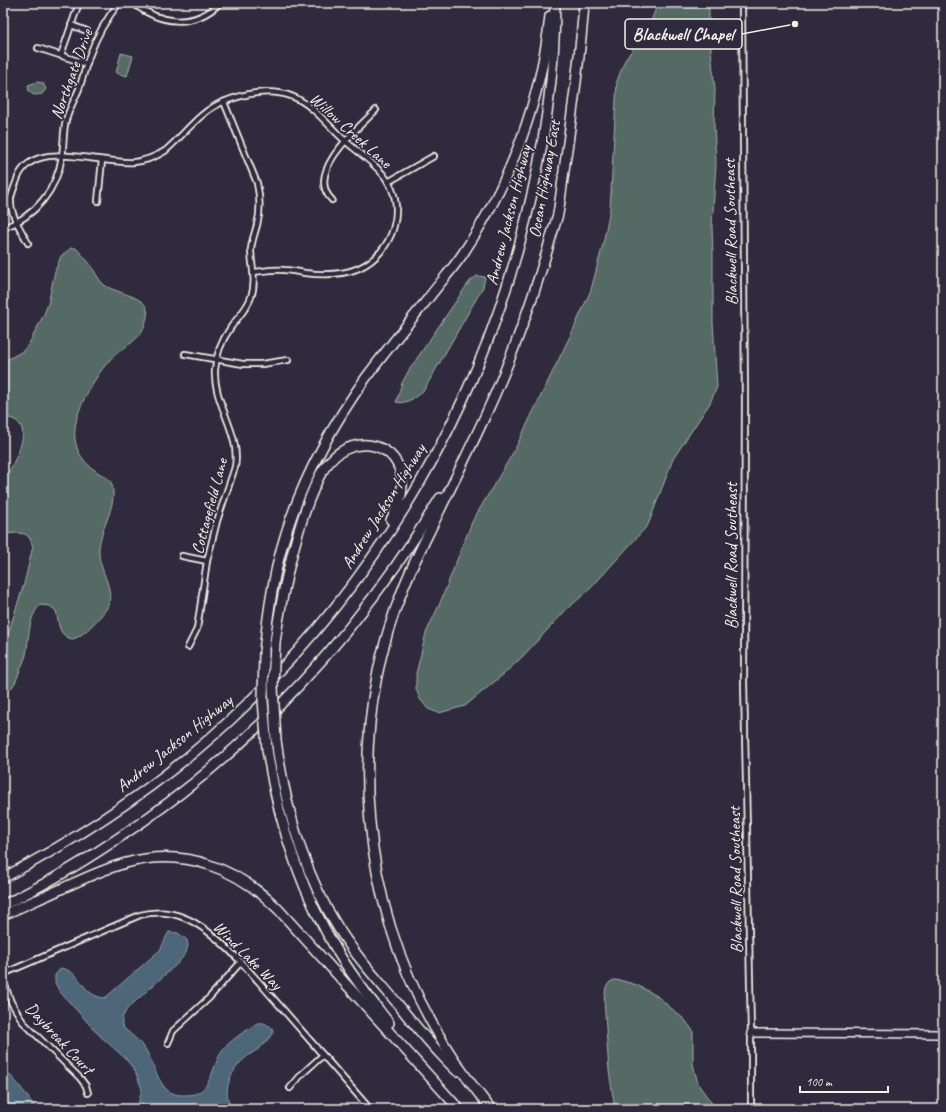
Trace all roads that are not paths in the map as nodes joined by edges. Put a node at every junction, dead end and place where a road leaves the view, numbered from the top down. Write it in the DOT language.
graph roads {
  1 [pos="79,3"];
  2 [pos="118,3"];
  3 [pos="132,3"];
  4 [pos="220,3"];
  5 [pos="551,3"];
  6 [pos="555,3"];
  7 [pos="584,3"];
  8 [pos="742,3"];
  9 [pos="72,25"];
  10 [pos="87,31"];
  11 [pos="38,48"];
  12 [pos="61,55"];
  13 [pos="87,64"];
  14 [pos="224,102"];
  15 [pos="376,110"];
  16 [pos="345,142"];
  17 [pos="62,156"];
  18 [pos="434,156"];
  19 [pos="102,160"];
  20 [pos="388,182"];
  21 [pos="332,200"];
  22 [pos="98,201"];
  23 [pos="17,222"];
  24 [pos="3,228"];
  25 [pos="28,243"];
  26 [pos="254,272"];
  27 [pos="185,354"];
  28 [pos="216,360"];
  29 [pos="288,360"];
  30 [pos="483,421"];
  31 [pos="182,556"];
  32 [pos="207,561"];
  33 [pos="365,567"];
  34 [pos="188,647"];
  35 [pos="3,878"];
  36 [pos="3,906"];
  37 [pos="3,915"];
  38 [pos="241,962"];
  39 [pos="3,974"];
  40 [pos="3,980"];
  41 [pos="750,1033"];
  42 [pos="943,1034"];
  43 [pos="168,1043"];
  44 [pos="323,1055"];
  45 [pos="423,1068"];
  46 [pos="472,1086"];
  47 [pos="290,1088"];
  48 [pos="88,1093"];
  49 [pos="370,1109"];
  50 [pos="460,1109"];
  51 [pos="491,1109"];
  52 [pos="751,1109"];
  1 -- 9 [label="street"];
  2 -- 13 [label="street, Northgate Drive"];
  3 -- 4 [label="street"];
  5 -- 45 [label="highway, bridge"];
  6 -- 33 [label="highway, Andrew Jackson Highway"];
  7 -- 30 [label="highway, Ocean Highway East"];
  8 -- 41 [label="street, Blackwell Road Southeast"];
  9 -- 10 [label="street"];
  9 -- 12 [label="street"];
  11 -- 12 [label="street"];
  12 -- 13 [label="street"];
  13 -- 17 [label="street, Northgate Drive"];
  14 -- 16 [label="street, Willow Creek Lane"];
  14 -- 19 [label="street, Willow Creek Lane"];
  14 -- 26 [label="street, Cottagefield Lane"];
  15 -- 16 [label="street"];
  16 -- 20 [label="street, Willow Creek Lane"];
  16 -- 21 [label="street"];
  17 -- 19 [label="street, Willow Creek Lane"];
  17 -- 23 [label="street, Northgate Drive"];
  17 -- 23 [label="street, Willow Creek Lane"];
  18 -- 20 [label="street"];
  19 -- 22 [label="street"];
  20 -- 26 [label="street, Willow Creek Lane"];
  23 -- 24 [label="street, Northgate Drive"];
  23 -- 25 [label="street, Willow Creek Lane"];
  26 -- 28 [label="street, Cottagefield Lane"];
  27 -- 28 [label="street"];
  28 -- 29 [label="street"];
  28 -- 32 [label="street, Cottagefield Lane"];
  30 -- 36 [label="highway"];
  30 -- 46 [label="highway"];
  31 -- 32 [label="street"];
  32 -- 34 [label="street, Cottagefield Lane"];
  33 -- 35 [label="highway, Andrew Jackson Highway"];
  33 -- 46 [label="highway, bridge"];
  37 -- 45 [label="highway"];
  38 -- 39 [label="street, Wind Lake Way"];
  38 -- 43 [label="street"];
  38 -- 44 [label="street, Wind Lake Way"];
  40 -- 48 [label="street, Daybreak Court"];
  41 -- 42 [label="street"];
  41 -- 52 [label="street, Blackwell Road Southeast"];
  44 -- 47 [label="street"];
  44 -- 49 [label="street, Wind Lake Way"];
  45 -- 50 [label="highway"];
  46 -- 51 [label="highway"];
}
